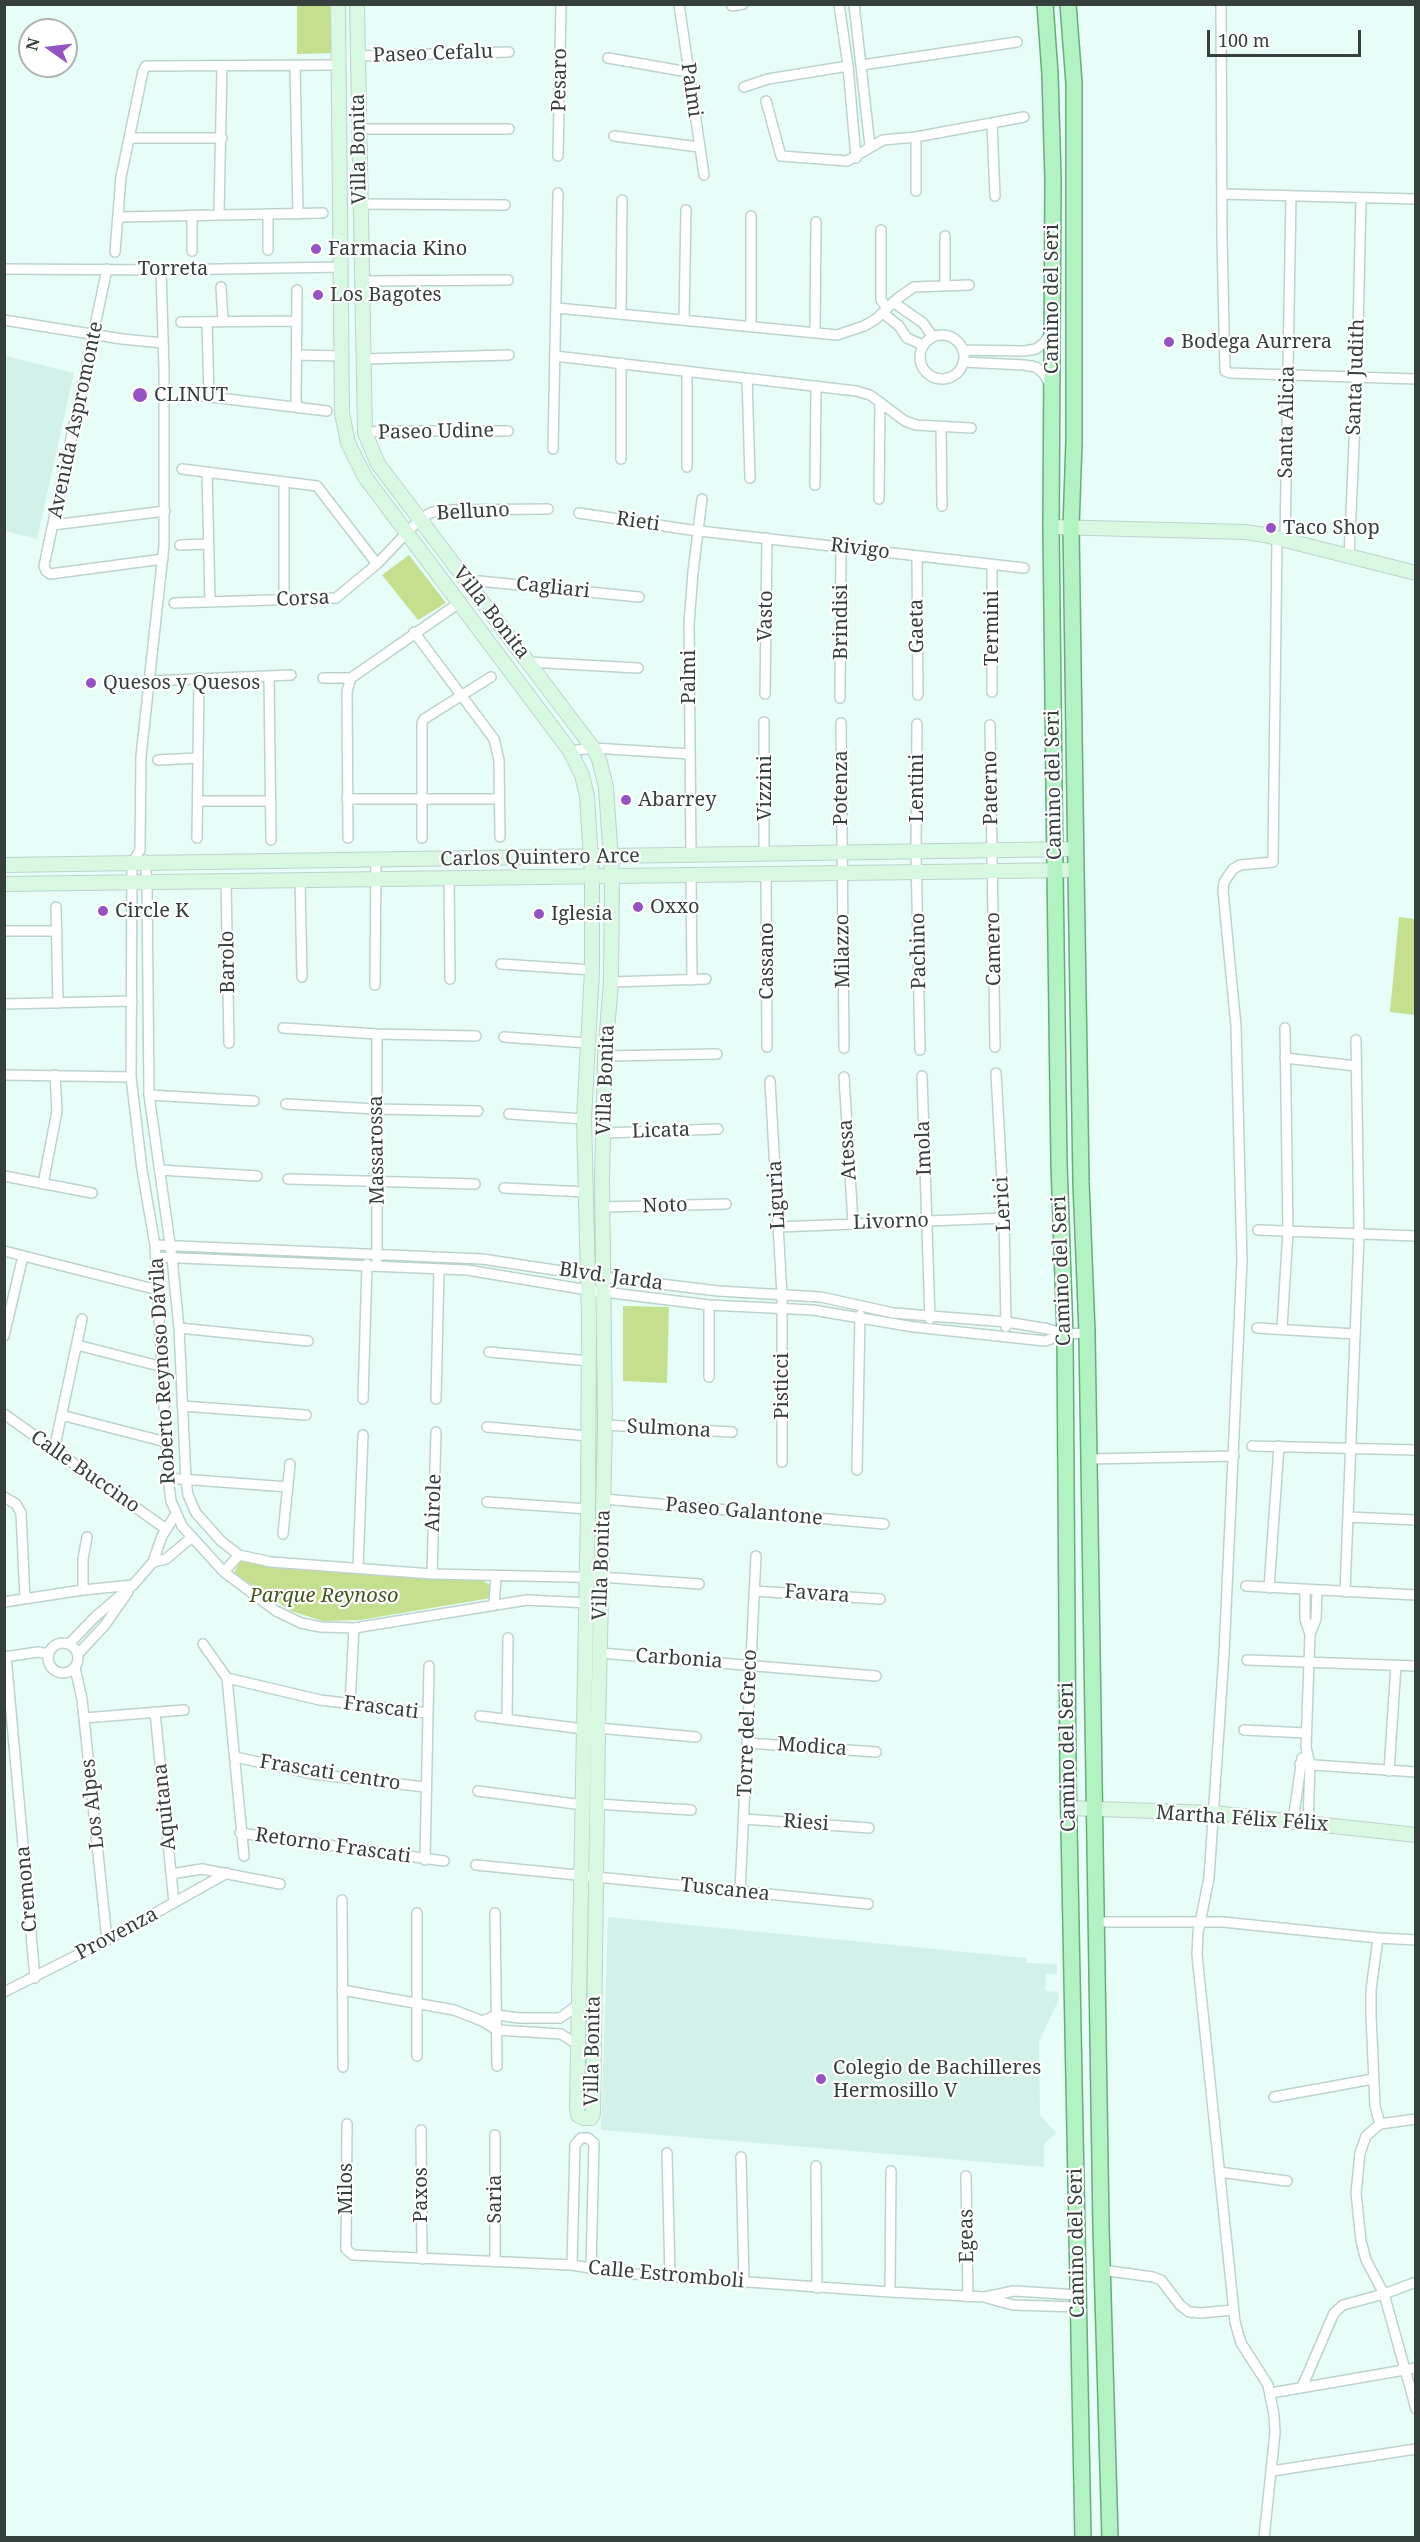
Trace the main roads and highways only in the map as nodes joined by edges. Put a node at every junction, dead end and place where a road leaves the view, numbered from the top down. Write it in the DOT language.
graph roads {
  1 [pos="1045,4"];
  2 [pos="1068,4"];
  3 [pos="1059,1163"];
  4 [pos="1081,1182"];
  5 [pos="1082,2465"];
  6 [pos="1083,2538"];
  7 [pos="1089,2538"];
  8 [pos="1110,2538"];
  1 -- 3 [label="main road, Camino del Seri"];
  2 -- 4 [label="main road, Camino del Seri"];
  3 -- 4 [label="main road"];
  3 -- 5 [label="main road, Camino del Seri"];
  4 -- 8 [label="main road, Camino del Seri"];
  5 -- 6 [label="main road, Camino del Seri"];
  5 -- 7 [label="main road"];
}
